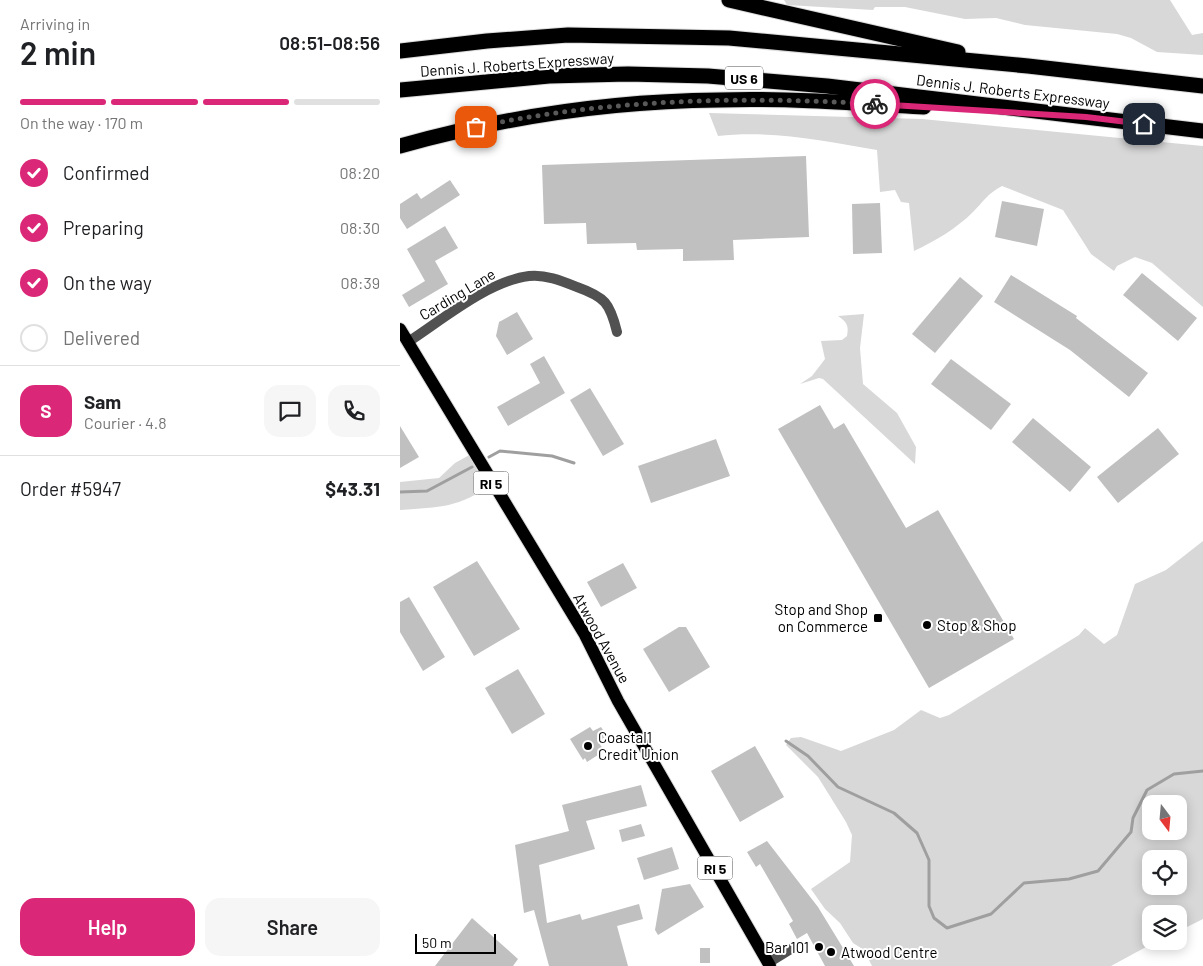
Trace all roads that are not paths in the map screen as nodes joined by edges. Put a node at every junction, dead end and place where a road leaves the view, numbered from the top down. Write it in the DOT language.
graph roads {
  1 [pos="729,0"];
  2 [pos="400,51"];
  3 [pos="1028,66"];
  4 [pos="1203,86"];
  5 [pos="400,90"];
  6 [pos="1086,117"];
  7 [pos="1203,131"];
  8 [pos="400,146"];
  9 [pos="400,329"];
  10 [pos="617,332"];
  11 [pos="408,342"];
  12 [pos="794,947"];
  13 [pos="769,964"];
  1 -- 3 [label="highway"];
  2 -- 3 [label="highway, Dennis J. Roberts Expressway"];
  3 -- 4 [label="highway, Dennis J. Roberts Expressway"];
  5 -- 6 [label="highway, Dennis J. Roberts Expressway / US 6"];
  6 -- 7 [label="highway, Dennis J. Roberts Expressway / US 6"];
  6 -- 8 [label="highway"];
  9 -- 11 [label="main road, Atwood Avenue / RI 5"];
  10 -- 11 [label="street, Carding Lane"];
  11 -- 13 [label="main road, Atwood Avenue / RI 5"];
  12 -- 13 [label="street"];
}
